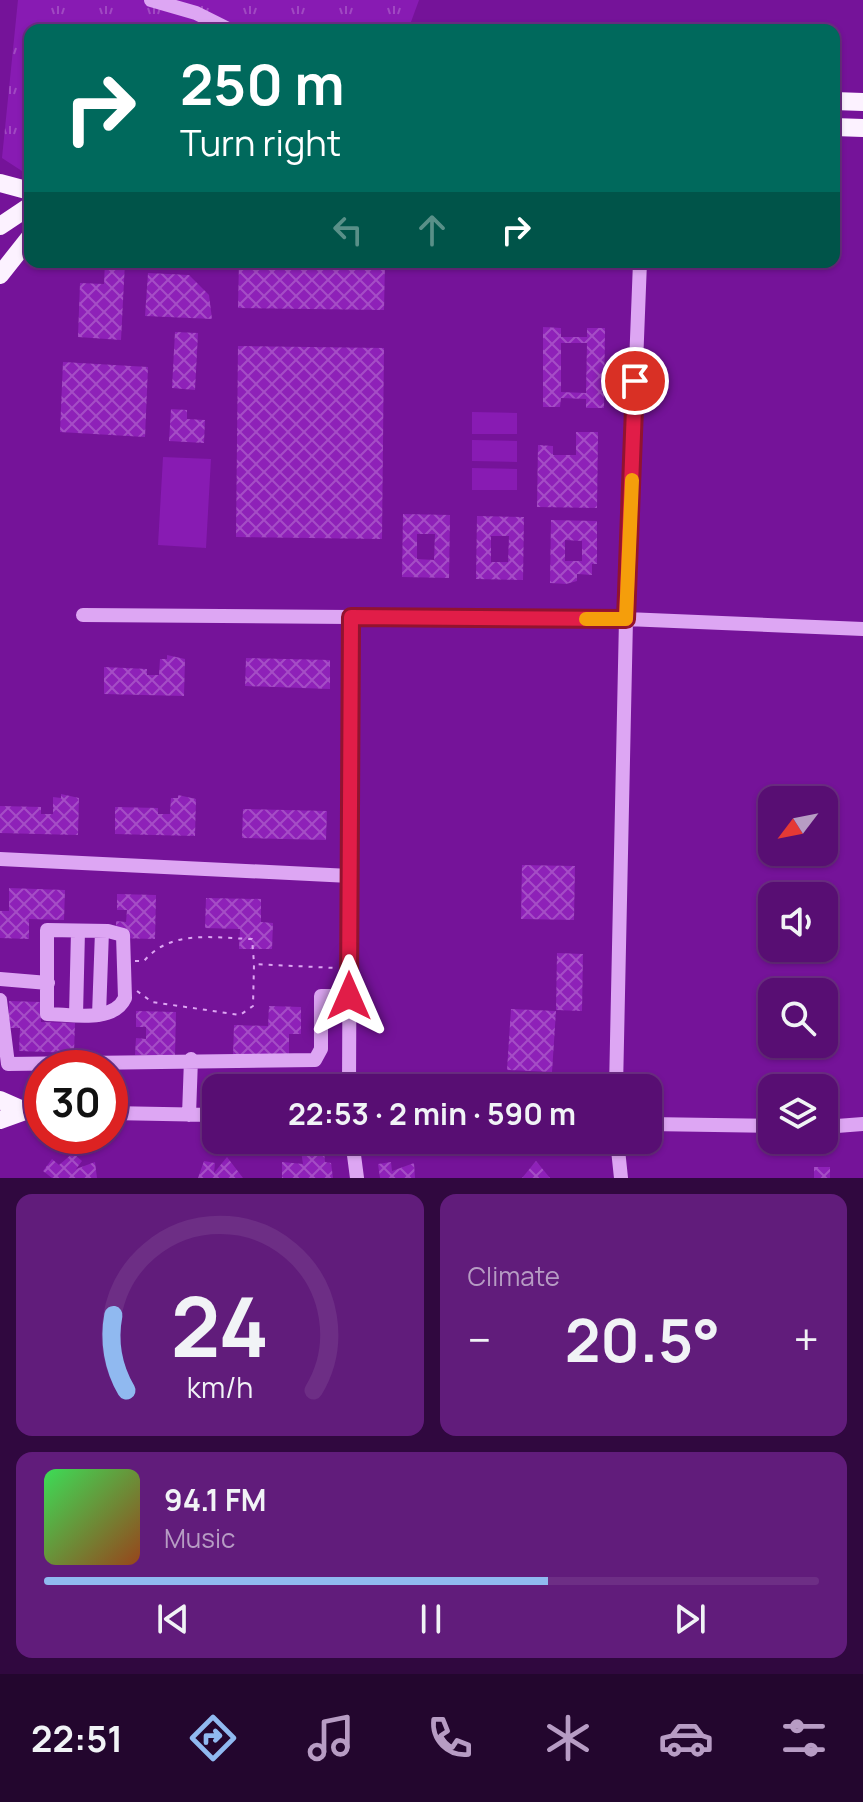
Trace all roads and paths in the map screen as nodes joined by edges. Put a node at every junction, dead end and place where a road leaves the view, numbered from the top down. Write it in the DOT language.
graph roads {
  1 [pos="151,0"];
  2 [pos="218,24"];
  3 [pos="840,101"];
  4 [pos="863,102"];
  5 [pos="840,127"];
  6 [pos="863,128"];
  7 [pos="0,183"];
  8 [pos="24,189"];
  9 [pos="24,210"];
  10 [pos="0,226"];
  11 [pos="24,238"];
  12 [pos="24,243"];
  13 [pos="0,251"];
  14 [pos="640,268"];
  15 [pos="0,275"];
  16 [pos="83,615"];
  17 [pos="351,617"];
  18 [pos="626,619"];
  19 [pos="863,629"];
  20 [pos="0,859"];
  21 [pos="350,876"];
  22 [pos="78,931"];
  23 [pos="102,931"];
  24 [pos="125,961"];
  25 [pos="254,964"];
  26 [pos="349,968"];
  27 [pos="0,979"];
  28 [pos="48,983"];
  29 [pos="125,989"];
  30 [pos="349,996"];
  31 [pos="0,1000"];
  32 [pos="76,1015"];
  33 [pos="99,1015"];
  34 [pos="191,1059"];
  35 [pos="349,1074"];
  36 [pos="616,1074"];
  37 [pos="0,1100"];
  38 [pos="24,1108"];
  39 [pos="0,1111"];
  40 [pos="24,1112"];
  41 [pos="128,1113"];
  42 [pos="24,1114"];
  43 [pos="189,1115"];
  44 [pos="202,1115"];
  45 [pos="0,1120"];
  46 [pos="662,1124"];
  47 [pos="863,1124"];
  48 [pos="758,1126"];
  49 [pos="838,1126"];
  50 [pos="354,1154"];
  51 [pos="618,1154"];
  52 [pos="357,1178"];
  53 [pos="621,1178"];
  1 -- 2 [label="street"];
  3 -- 4 [label="main road"];
  5 -- 6 [label="main road"];
  7 -- 8 [label="main road"];
  9 -- 10 [label="main road"];
  11 -- 13 [label="main road"];
  12 -- 15 [label="main road"];
  14 -- 18 [label="street"];
  16 -- 17 [label="street"];
  17 -- 18 [label="street"];
  17 -- 21 [label="street"];
  18 -- 19 [label="street"];
  18 -- 36 [label="street"];
  20 -- 21 [label="street"];
  21 -- 26 [label="street"];
  22 -- 23 [label="street"];
  22 -- 28 [label="street"];
  22 -- 32 [label="street"];
  23 -- 24 [label="street"];
  23 -- 33 [label="street"];
  24 -- 25 [label="path"];
  24 -- 29 [label="street"];
  25 -- 26 [label="path"];
  25 -- 29 [label="path"];
  26 -- 30 [label="street"];
  27 -- 28 [label="street"];
  28 -- 32 [label="street"];
  29 -- 33 [label="street"];
  30 -- 34 [label="street"];
  30 -- 35 [label="street"];
  31 -- 34 [label="street"];
  32 -- 33 [label="street"];
  34 -- 43 [label="street"];
  37 -- 38 [label="main road"];
  39 -- 40 [label="street"];
  41 -- 43 [label="street"];
  42 -- 45 [label="main road"];
  43 -- 44 [label="street"];
  46 -- 48 [label="street"];
  47 -- 49 [label="street"];
  50 -- 52 [label="street"];
  51 -- 53 [label="street"];
}
